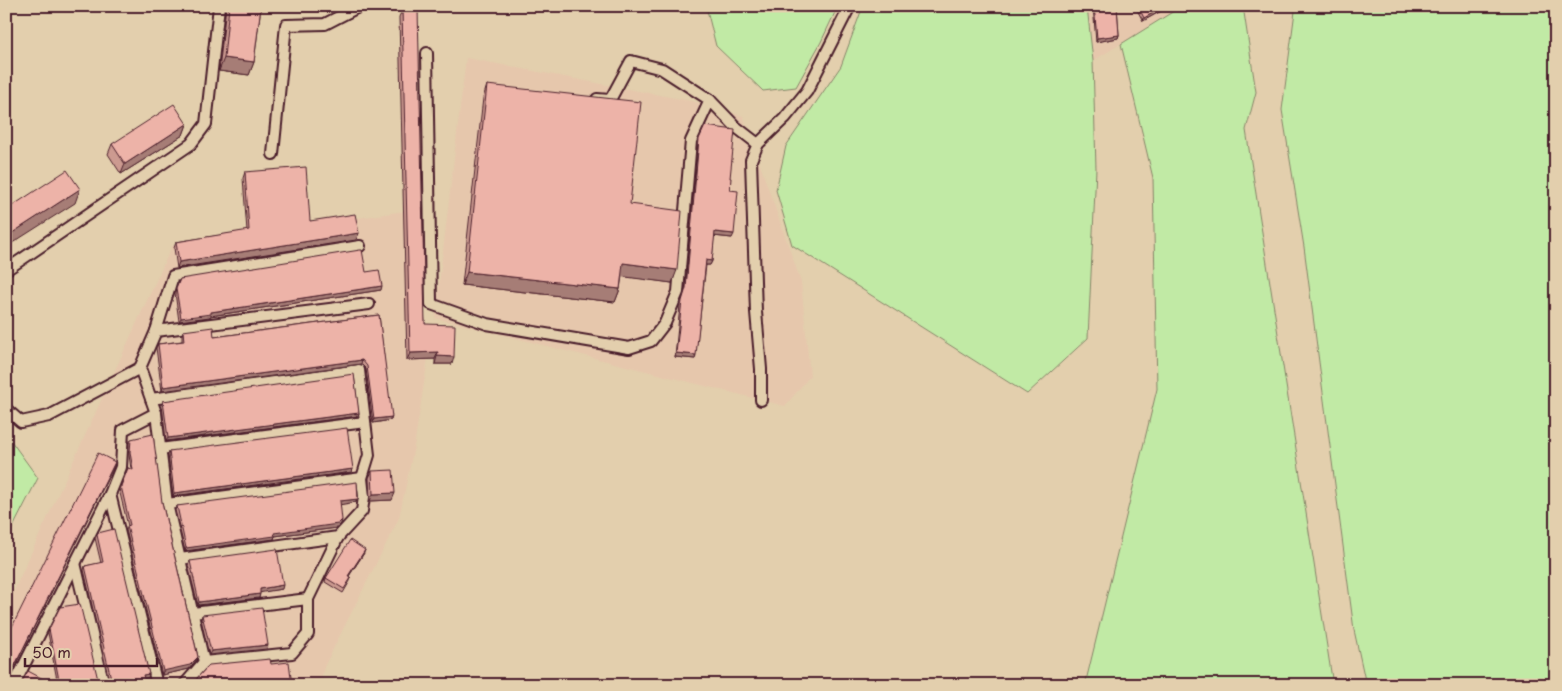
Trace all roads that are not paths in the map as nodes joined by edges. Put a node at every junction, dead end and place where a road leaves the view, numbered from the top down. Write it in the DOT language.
graph roads {
  1 [pos="219,6"];
  2 [pos="360,6"];
  3 [pos="850,6"];
  4 [pos="427,53"];
  5 [pos="591,98"];
  6 [pos="710,100"];
  7 [pos="758,144"];
  8 [pos="272,154"];
  9 [pos="360,246"];
  10 [pos="6,270"];
  11 [pos="369,304"];
  12 [pos="156,331"];
  13 [pos="140,368"];
  14 [pos="151,400"];
  15 [pos="761,400"];
  16 [pos="6,409"];
  17 [pos="156,413"];
  18 [pos="365,422"];
  19 [pos="160,450"];
  20 [pos="362,478"];
  21 [pos="110,494"];
  22 [pos="167,504"];
  23 [pos="338,537"];
  24 [pos="180,559"];
  25 [pos="75,564"];
  26 [pos="308,599"];
  27 [pos="193,613"];
  28 [pos="204,662"];
  29 [pos="14,685"];
  30 [pos="104,685"];
  31 [pos="157,685"];
  32 [pos="184,685"];
  1 -- 10 [label="lane"];
  2 -- 8 [label="lane"];
  3 -- 7 [label="lane"];
  4 -- 6 [label="lane"];
  5 -- 6 [label="lane"];
  6 -- 7 [label="lane"];
  7 -- 15 [label="lane"];
  9 -- 12 [label="lane"];
  11 -- 12 [label="lane"];
  12 -- 13 [label="lane"];
  13 -- 14 [label="lane"];
  13 -- 16 [label="lane"];
  14 -- 17 [label="lane"];
  14 -- 18 [label="lane"];
  17 -- 19 [label="lane"];
  17 -- 21 [label="lane"];
  18 -- 19 [label="lane"];
  18 -- 20 [label="lane"];
  19 -- 22 [label="lane"];
  20 -- 22 [label="lane"];
  20 -- 23 [label="lane"];
  21 -- 25 [label="lane"];
  21 -- 31 [label="lane"];
  22 -- 24 [label="lane"];
  23 -- 24 [label="lane"];
  23 -- 26 [label="lane"];
  24 -- 27 [label="lane"];
  25 -- 29 [label="lane"];
  25 -- 30 [label="lane"];
  26 -- 27 [label="lane"];
  26 -- 28 [label="lane"];
  27 -- 28 [label="lane"];
  28 -- 32 [label="lane"];
}
